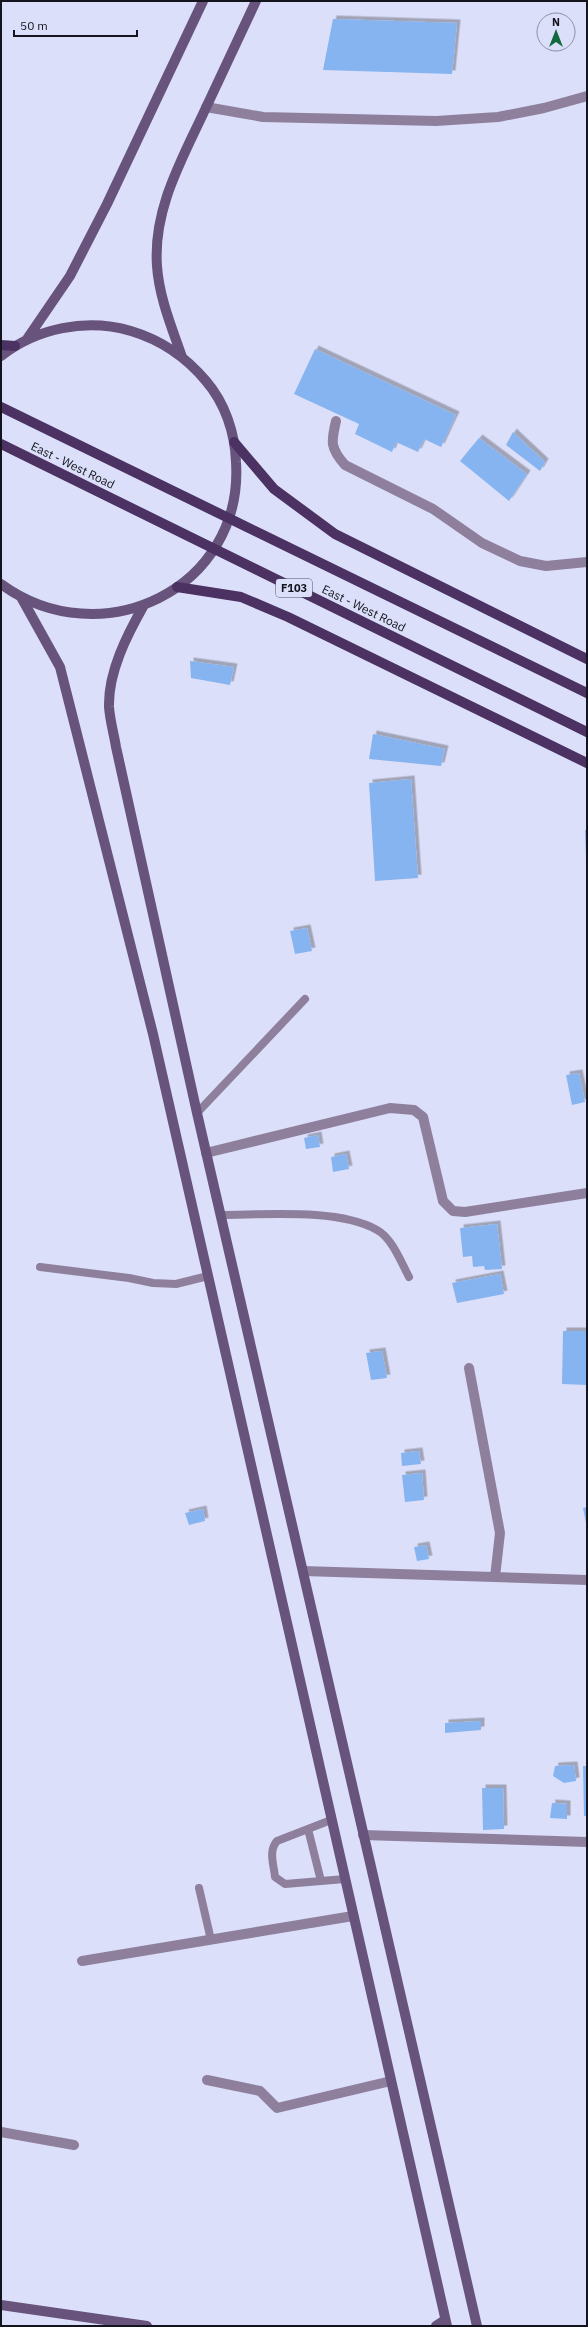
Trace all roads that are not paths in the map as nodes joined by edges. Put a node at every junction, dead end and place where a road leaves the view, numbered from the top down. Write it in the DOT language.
graph roads {
  1 [pos="203,1"];
  2 [pos="256,1"];
  3 [pos="587,96"];
  4 [pos="206,107"];
  5 [pos="27,340"];
  6 [pos="1,345"];
  7 [pos="15,346"];
  8 [pos="1,356"];
  9 [pos="182,357"];
  10 [pos="1,407"];
  11 [pos="336,421"];
  12 [pos="234,442"];
  13 [pos="1,444"];
  14 [pos="587,562"];
  15 [pos="1,584"];
  16 [pos="177,587"];
  17 [pos="21,597"];
  18 [pos="144,605"];
  19 [pos="587,658"];
  20 [pos="587,693"];
  21 [pos="587,732"];
  22 [pos="587,763"];
  23 [pos="305,999"];
  24 [pos="196,1113"];
  25 [pos="206,1153"];
  26 [pos="587,1193"];
  27 [pos="220,1215"];
  28 [pos="40,1267"];
  29 [pos="208,1276"];
  30 [pos="409,1277"];
  31 [pos="469,1368"];
  32 [pos="303,1571"];
  33 [pos="495,1577"];
  34 [pos="587,1580"];
  35 [pos="331,1820"];
  36 [pos="308,1829"];
  37 [pos="363,1835"];
  38 [pos="587,1842"];
  39 [pos="345,1879"];
  40 [pos="321,1881"];
  41 [pos="199,1888"];
  42 [pos="353,1916"];
  43 [pos="211,1940"];
  44 [pos="82,1961"];
  45 [pos="207,2080"];
  46 [pos="391,2081"];
  47 [pos="1,2132"];
  48 [pos="74,2145"];
  49 [pos="1,2304"];
  50 [pos="446,2323"];
  51 [pos="478,2324"];
  52 [pos="147,2326"];
  53 [pos="436,2326"];
  1 -- 5 [label="main road"];
  2 -- 4 [label="main road"];
  3 -- 4 [label="street"];
  4 -- 9 [label="main road"];
  5 -- 7 [label="main road"];
  5 -- 9 [label="main road"];
  6 -- 7 [label="main road"];
  7 -- 8 [label="main road"];
  9 -- 12 [label="main road"];
  10 -- 20 [label="main road, East - West Road / F103"];
  11 -- 14 [label="street"];
  12 -- 16 [label="main road"];
  12 -- 19 [label="main road"];
  13 -- 21 [label="main road, East - West Road / F103"];
  15 -- 17 [label="main road"];
  16 -- 18 [label="main road"];
  16 -- 22 [label="main road"];
  17 -- 18 [label="main road"];
  17 -- 29 [label="main road"];
  18 -- 24 [label="main road"];
  23 -- 24 [label="lane"];
  24 -- 25 [label="main road"];
  25 -- 26 [label="street"];
  25 -- 27 [label="main road"];
  27 -- 30 [label="lane"];
  27 -- 32 [label="main road"];
  28 -- 29 [label="lane"];
  29 -- 35 [label="main road"];
  31 -- 33 [label="street"];
  32 -- 33 [label="street"];
  32 -- 37 [label="main road"];
  33 -- 34 [label="street"];
  35 -- 36 [label="lane"];
  35 -- 39 [label="main road"];
  36 -- 40 [label="lane"];
  36 -- 40 [label="lane"];
  37 -- 38 [label="street"];
  37 -- 51 [label="main road"];
  39 -- 40 [label="lane"];
  39 -- 42 [label="main road"];
  41 -- 43 [label="lane"];
  42 -- 43 [label="street"];
  42 -- 46 [label="main road"];
  43 -- 44 [label="street"];
  45 -- 46 [label="street"];
  46 -- 50 [label="main road"];
  47 -- 48 [label="street"];
  49 -- 52 [label="main road"];
  50 -- 53 [label="main road"];
}
